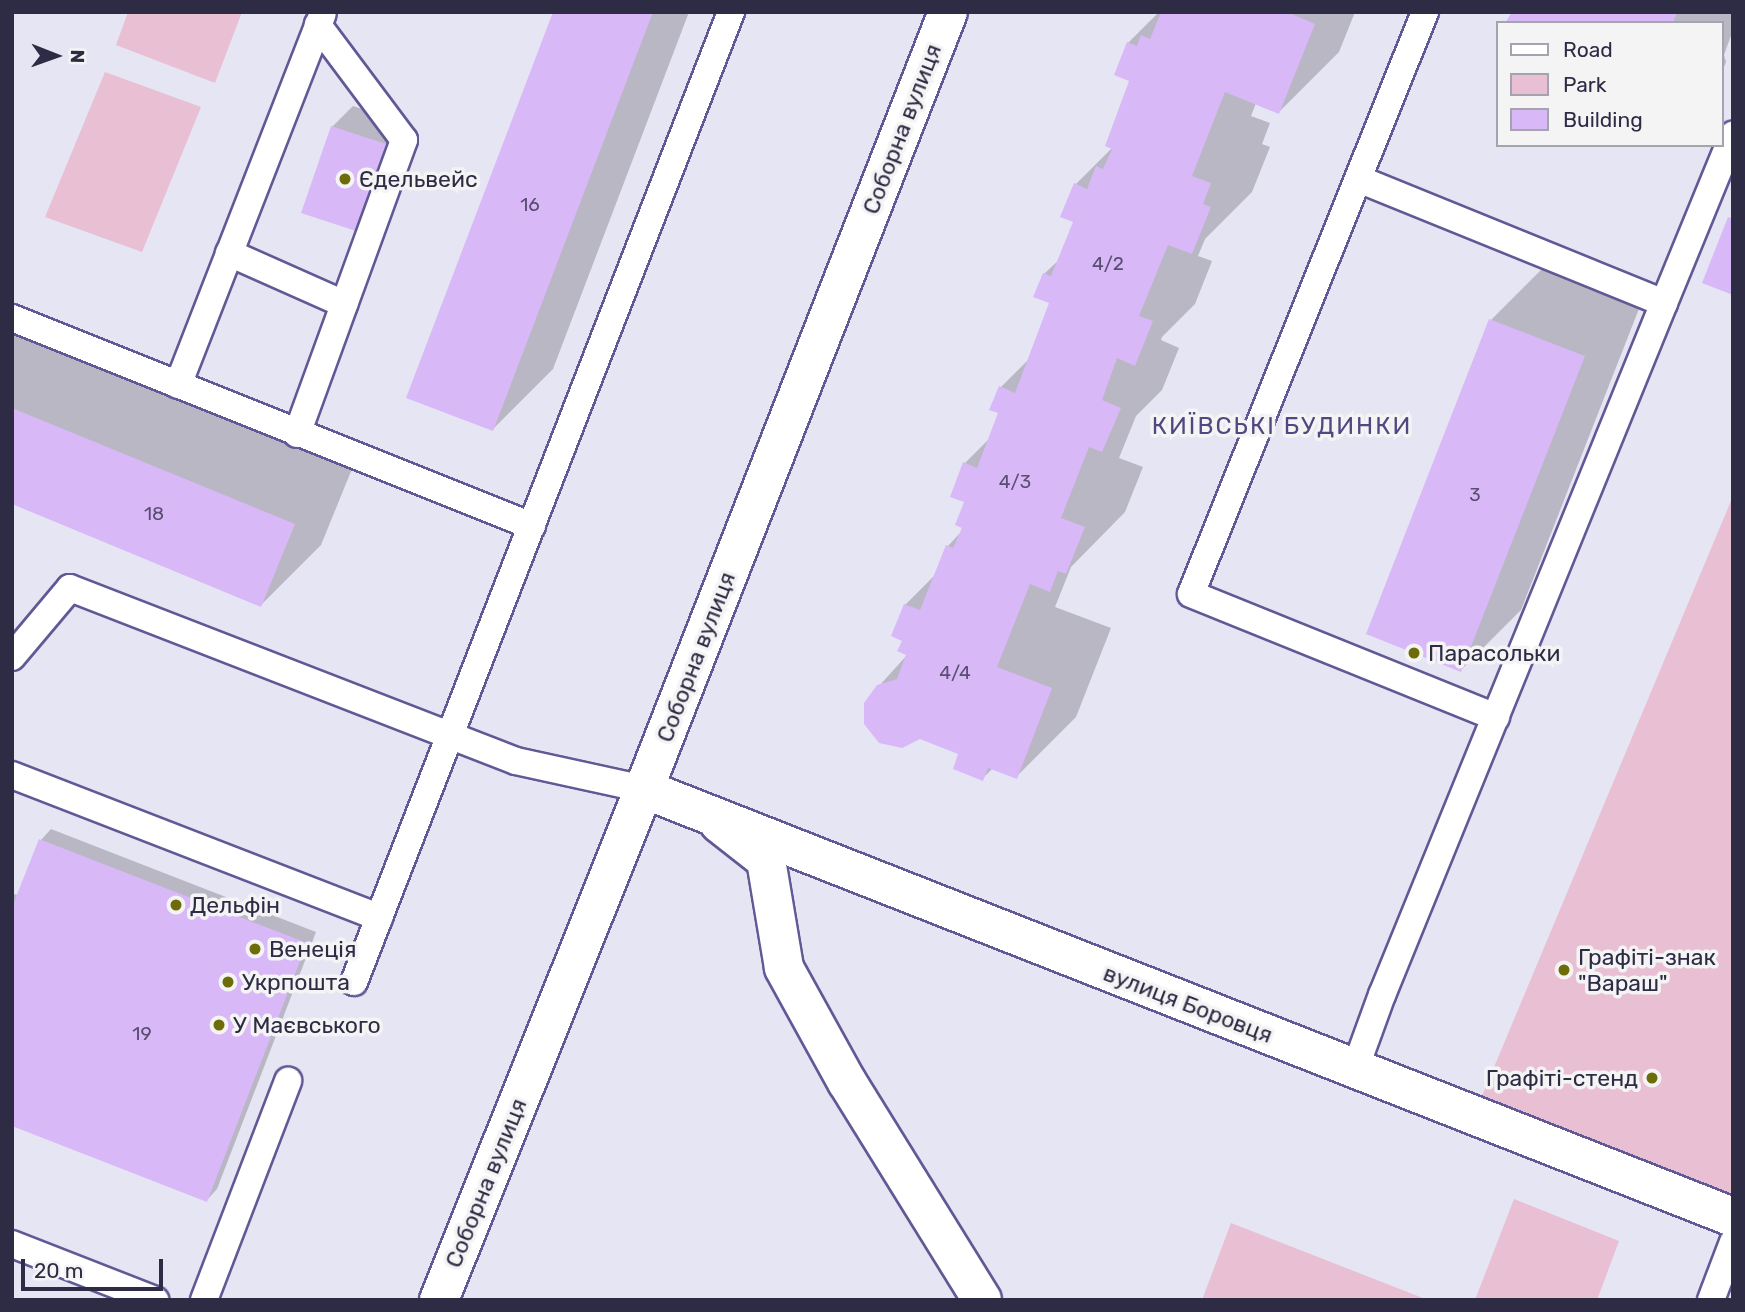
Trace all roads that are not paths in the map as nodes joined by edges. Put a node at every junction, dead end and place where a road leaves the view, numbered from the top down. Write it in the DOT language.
graph roads {
  1 [pos="731,12"];
  2 [pos="948,12"];
  3 [pos="1426,12"];
  4 [pos="321,19"];
  5 [pos="1733,135"];
  6 [pos="1358,179"];
  7 [pos="229,253"];
  8 [pos="1664,303"];
  9 [pos="344,304"];
  10 [pos="12,318"];
  11 [pos="178,385"];
  12 [pos="297,434"];
  13 [pos="532,526"];
  14 [pos="12,657"];
  15 [pos="1496,717"];
  16 [pos="450,736"];
  17 [pos="12,775"];
  18 [pos="644,789"];
  19 [pos="715,819"];
  20 [pos="379,917"];
  21 [pos="354,982"];
  22 [pos="1355,1069"];
  23 [pos="288,1081"];
  24 [pos="1733,1217"];
  25 [pos="1733,1242"];
  26 [pos="12,1244"];
  27 [pos="155,1300"];
  28 [pos="204,1300"];
  29 [pos="439,1300"];
  30 [pos="982,1300"];
  31 [pos="1711,1300"];
  1 -- 13 [label="lane"];
  2 -- 18 [label="street, Соборна вулиця"];
  3 -- 6 [label="lane"];
  4 -- 7 [label="lane"];
  4 -- 9 [label="lane"];
  5 -- 8 [label="lane"];
  6 -- 8 [label="lane"];
  6 -- 15 [label="lane"];
  7 -- 9 [label="lane"];
  7 -- 11 [label="lane"];
  8 -- 15 [label="lane"];
  9 -- 12 [label="lane"];
  10 -- 11 [label="lane"];
  11 -- 12 [label="lane"];
  12 -- 13 [label="lane"];
  13 -- 16 [label="lane"];
  14 -- 16 [label="lane"];
  15 -- 22 [label="lane"];
  16 -- 18 [label="lane"];
  16 -- 20 [label="lane"];
  17 -- 20 [label="lane"];
  18 -- 19 [label="street, вулиця Боровця"];
  18 -- 29 [label="street, Соборна вулиця"];
  19 -- 22 [label="street, вулиця Боровця"];
  19 -- 30 [label="street"];
  20 -- 21 [label="lane"];
  22 -- 24 [label="street, вулиця Боровця"];
  23 -- 28 [label="lane"];
  25 -- 31 [label="lane"];
  26 -- 27 [label="lane"];
}
